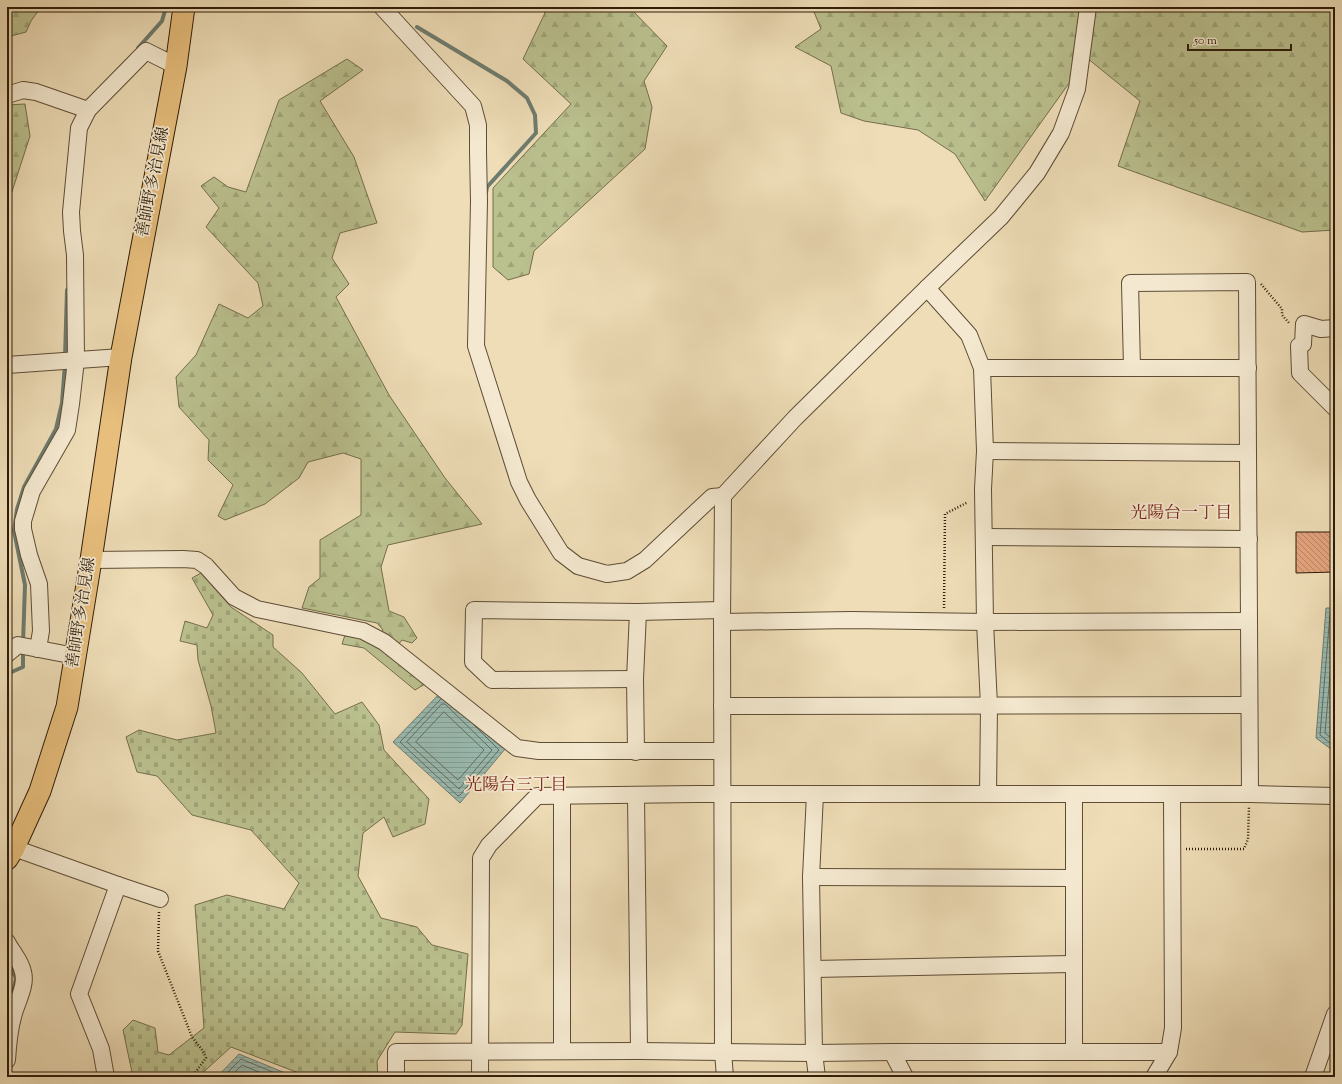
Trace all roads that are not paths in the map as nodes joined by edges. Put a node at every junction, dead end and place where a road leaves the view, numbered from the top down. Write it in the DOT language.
graph roads {
  1 [pos="184,7"];
  2 [pos="382,7"];
  3 [pos="1088,7"];
  4 [pos="176,66"];
  5 [pos="7,95"];
  6 [pos="88,110"];
  7 [pos="927,288"];
  8 [pos="1335,328"];
  9 [pos="121,357"];
  10 [pos="76,360"];
  11 [pos="7,365"];
  12 [pos="982,368"];
  13 [pos="1132,368"];
  14 [pos="1248,368"];
  15 [pos="1335,408"];
  16 [pos="985,451"];
  17 [pos="1248,453"];
  18 [pos="723,496"];
  19 [pos="984,537"];
  20 [pos="1249,539"];
  21 [pos="91,560"];
  22 [pos="638,612"];
  23 [pos="722,616"];
  24 [pos="1248,621"];
  25 [pos="985,622"];
  26 [pos="24,649"];
  27 [pos="75,656"];
  28 [pos="635,678"];
  29 [pos="1249,705"];
  30 [pos="722,706"];
  31 [pos="989,706"];
  32 [pos="722,751"];
  33 [pos="636,752"];
  34 [pos="636,794"];
  35 [pos="722,794"];
  36 [pos="815,794"];
  37 [pos="988,794"];
  38 [pos="1074,794"];
  39 [pos="1250,794"];
  40 [pos="562,795"];
  41 [pos="1172,795"];
  42 [pos="1335,796"];
  43 [pos="11,854"];
  44 [pos="811,877"];
  45 [pos="1074,878"];
  46 [pos="118,885"];
  47 [pos="160,900"];
  48 [pos="7,942"];
  49 [pos="1074,964"];
  50 [pos="813,969"];
  51 [pos="1335,1014"];
  52 [pos="479,1051"];
  53 [pos="562,1051"];
  54 [pos="639,1051"];
  55 [pos="723,1052"];
  56 [pos="892,1052"];
  57 [pos="1074,1052"];
  58 [pos="1169,1052"];
  59 [pos="814,1053"];
  60 [pos="7,1060"];
  61 [pos="106,1077"];
  62 [pos="396,1077"];
  63 [pos="480,1077"];
  64 [pos="725,1077"];
  65 [pos="817,1077"];
  66 [pos="905,1077"];
  67 [pos="1154,1077"];
  68 [pos="1313,1077"];
  1 -- 4 [label="main road, 善師野多治見線"];
  2 -- 18 [label="street"];
  3 -- 7 [label="street"];
  4 -- 6 [label="street"];
  4 -- 9 [label="main road, 善師野多治見線"];
  5 -- 6 [label="street"];
  6 -- 10 [label="street"];
  7 -- 12 [label="street"];
  7 -- 18 [label="street"];
  8 -- 15 [label="street"];
  9 -- 10 [label="street"];
  9 -- 21 [label="main road, 善師野多治見線"];
  10 -- 11 [label="street"];
  10 -- 26 [label="street"];
  12 -- 13 [label="street"];
  12 -- 16 [label="street"];
  13 -- 14 [label="street"];
  13 -- 14 [label="street"];
  14 -- 17 [label="street"];
  16 -- 17 [label="street"];
  16 -- 19 [label="street"];
  17 -- 20 [label="street"];
  18 -- 23 [label="street"];
  19 -- 20 [label="street"];
  19 -- 25 [label="street"];
  20 -- 24 [label="street"];
  21 -- 27 [label="main road, 善師野多治見線"];
  21 -- 33 [label="street"];
  22 -- 23 [label="street"];
  22 -- 28 [label="street"];
  22 -- 28 [label="street"];
  23 -- 25 [label="street"];
  23 -- 30 [label="street"];
  24 -- 25 [label="street"];
  24 -- 29 [label="street"];
  25 -- 31 [label="street"];
  26 -- 27 [label="street"];
  27 -- 43 [label="main road, 善師野多治見線"];
  28 -- 33 [label="street"];
  29 -- 31 [label="street"];
  29 -- 39 [label="street"];
  30 -- 31 [label="street"];
  30 -- 32 [label="street"];
  31 -- 37 [label="street"];
  32 -- 33 [label="street"];
  32 -- 35 [label="street"];
  34 -- 35 [label="street"];
  34 -- 40 [label="street"];
  34 -- 54 [label="street"];
  35 -- 36 [label="street"];
  35 -- 55 [label="street"];
  36 -- 37 [label="street"];
  36 -- 44 [label="street"];
  37 -- 38 [label="street"];
  38 -- 41 [label="street"];
  38 -- 45 [label="street"];
  39 -- 41 [label="street"];
  39 -- 42 [label="street"];
  40 -- 52 [label="street"];
  40 -- 53 [label="street"];
  41 -- 58 [label="street"];
  43 -- 46 [label="street"];
  44 -- 45 [label="street"];
  44 -- 50 [label="street"];
  45 -- 49 [label="street"];
  46 -- 47 [label="street"];
  46 -- 61 [label="street"];
  48 -- 60 [label="street"];
  49 -- 50 [label="street"];
  49 -- 57 [label="street"];
  50 -- 59 [label="street"];
  51 -- 68 [label="street"];
  52 -- 53 [label="street"];
  52 -- 62 [label="street"];
  52 -- 63 [label="street"];
  53 -- 54 [label="street"];
  54 -- 55 [label="street"];
  55 -- 59 [label="street"];
  55 -- 64 [label="street"];
  56 -- 57 [label="street"];
  56 -- 59 [label="street"];
  56 -- 66 [label="street"];
  57 -- 58 [label="street"];
  58 -- 67 [label="street"];
  59 -- 65 [label="street"];
}
